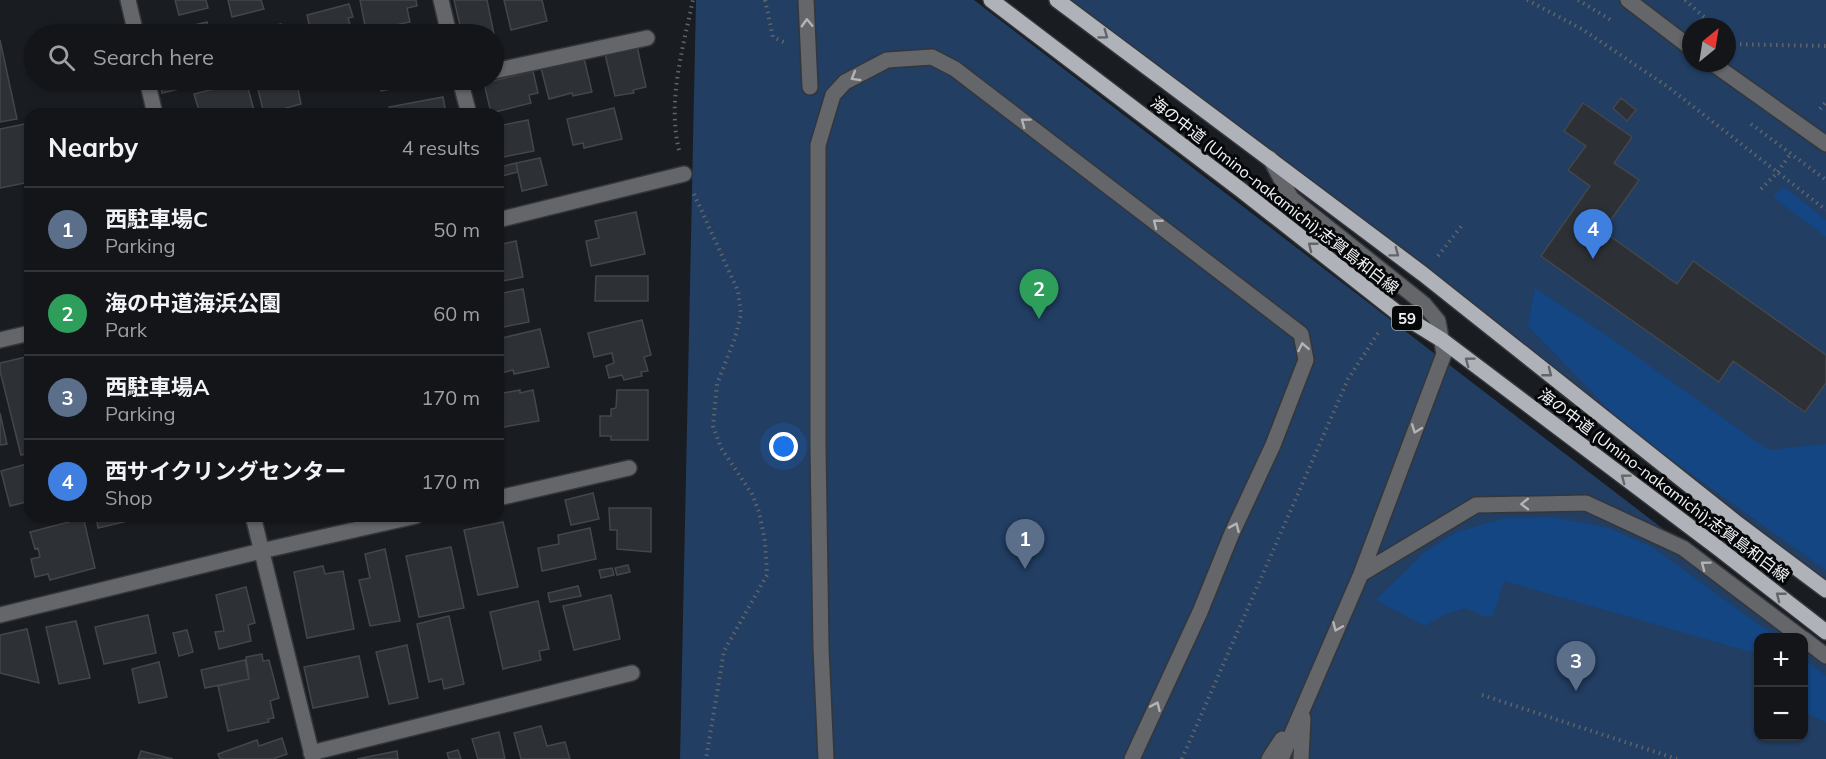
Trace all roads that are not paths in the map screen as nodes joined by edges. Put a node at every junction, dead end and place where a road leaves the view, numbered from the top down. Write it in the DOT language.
graph roads {
  1 [pos="128,0"];
  2 [pos="441,0"];
  3 [pos="806,0"];
  4 [pos="991,0"];
  5 [pos="1057,0"];
  6 [pos="1629,0"];
  7 [pos="134,24"];
  8 [pos="447,24"];
  9 [pos="647,38"];
  10 [pos="1682,41"];
  11 [pos="504,69"];
  12 [pos="1725,72"];
  13 [pos="810,87"];
  14 [pos="149,90"];
  15 [pos="463,90"];
  16 [pos="154,108"];
  17 [pos="467,108"];
  18 [pos="1826,144"];
  19 [pos="1269,158"];
  20 [pos="684,174"];
  21 [pos="504,219"];
  22 [pos="24,334"];
  23 [pos="0,340"];
  24 [pos="1442,340"];
  25 [pos="629,468"];
  26 [pos="504,497"];
  27 [pos="254,522"];
  28 [pos="389,522"];
  29 [pos="261,551"];
  30 [pos="1360,574"];
  31 [pos="1826,590"];
  32 [pos="0,615"];
  33 [pos="1826,632"];
  34 [pos="1796,633"];
  35 [pos="1808,642"];
  36 [pos="1826,656"];
  37 [pos="632,673"];
  38 [pos="1304,706"];
  39 [pos="312,756"];
  40 [pos="826,759"];
  41 [pos="1132,759"];
  42 [pos="1269,759"];
  43 [pos="1281,759"];
  44 [pos="1301,759"];
  1 -- 7 [label="street"];
  2 -- 8 [label="street"];
  13 -- 3 [label="street, one-way"];
  24 -- 4 [label="main road, 海の中道 (Umino-nakamichi);志賀島和白線 / 59, one-way"];
  5 -- 19 [label="main road, 海の中道 (Umino-nakamichi);志賀島和白線, one-way"];
  6 -- 10 [label="street"];
  9 -- 11 [label="street"];
  12 -- 18 [label="street"];
  14 -- 16 [label="street"];
  15 -- 17 [label="street"];
  19 -- 24 [label="street"];
  19 -- 31 [label="main road, 海の中道 (Umino-nakamichi);志賀島和白線, one-way"];
  20 -- 21 [label="street"];
  22 -- 23 [label="street"];
  24 -- 30 [label="street, one-way"];
  33 -- 24 [label="main road, 海の中道 (Umino-nakamichi);志賀島和白線 / 59, one-way"];
  25 -- 26 [label="street"];
  27 -- 29 [label="street"];
  28 -- 29 [label="street"];
  29 -- 32 [label="street"];
  29 -- 39 [label="street"];
  34 -- 30 [label="street, one-way"];
  30 -- 38 [label="street, one-way"];
  35 -- 36 [label="street"];
  37 -- 39 [label="street"];
  38 -- 42 [label="street"];
  38 -- 43 [label="street"];
  38 -- 44 [label="street"];
  41 -- 40 [label="street, one-way"];
}
